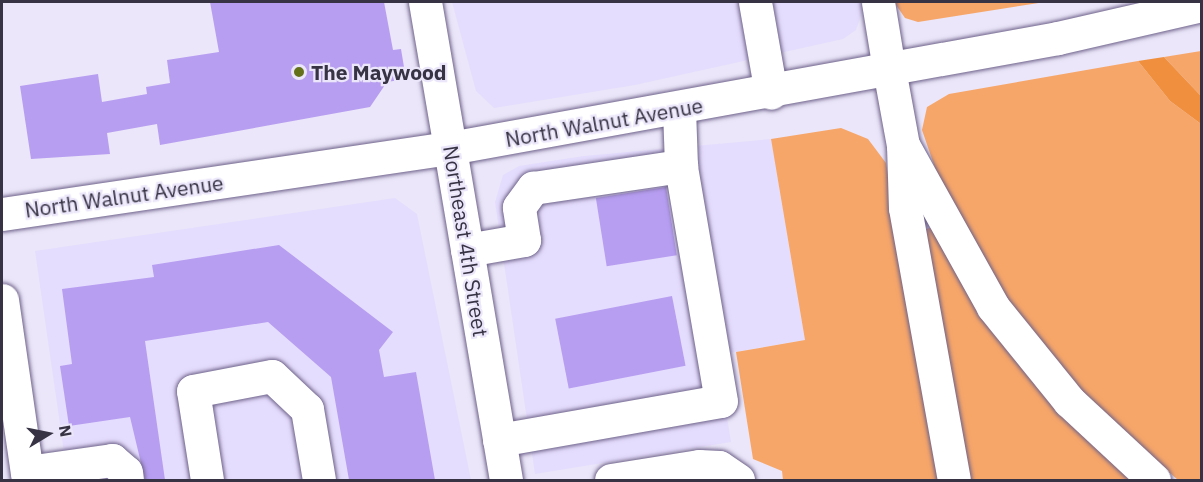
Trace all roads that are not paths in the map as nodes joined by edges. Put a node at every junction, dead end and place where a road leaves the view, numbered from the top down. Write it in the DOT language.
graph roads {
  1 [pos="425,2"];
  2 [pos="755,2"];
  3 [pos="878,2"];
  4 [pos="1197,9"];
  5 [pos="889,69"];
  6 [pos="771,93"];
  7 [pos="679,110"];
  8 [pos="903,145"];
  9 [pos="450,148"];
  10 [pos="681,166"];
  11 [pos="2,214"];
  12 [pos="467,250"];
  13 [pos="2,300"];
  14 [pos="499,440"];
  15 [pos="27,476"];
  16 [pos="128,480"];
  17 [pos="207,480"];
  18 [pos="319,480"];
  19 [pos="506,480"];
  20 [pos="611,480"];
  21 [pos="738,480"];
  22 [pos="954,480"];
  23 [pos="1154,480"];
  1 -- 9 [label="main road, Northeast 4th Street"];
  2 -- 6 [label="main road"];
  3 -- 5 [label="main road"];
  4 -- 5 [label="main road, North Walnut Avenue"];
  5 -- 6 [label="main road, North Walnut Avenue"];
  5 -- 8 [label="main road"];
  6 -- 7 [label="main road, North Walnut Avenue"];
  7 -- 9 [label="main road, North Walnut Avenue"];
  7 -- 10 [label="main road"];
  8 -- 22 [label="main road"];
  8 -- 23 [label="main road"];
  9 -- 11 [label="main road, North Walnut Avenue"];
  9 -- 12 [label="main road, Northeast 4th Street"];
  10 -- 12 [label="main road"];
  10 -- 14 [label="main road"];
  12 -- 14 [label="main road, Northeast 4th Street"];
  13 -- 15 [label="main road"];
  14 -- 19 [label="main road, Northeast 4th Street"];
  15 -- 16 [label="main road"];
  17 -- 18 [label="main road"];
  20 -- 21 [label="main road"];
}
